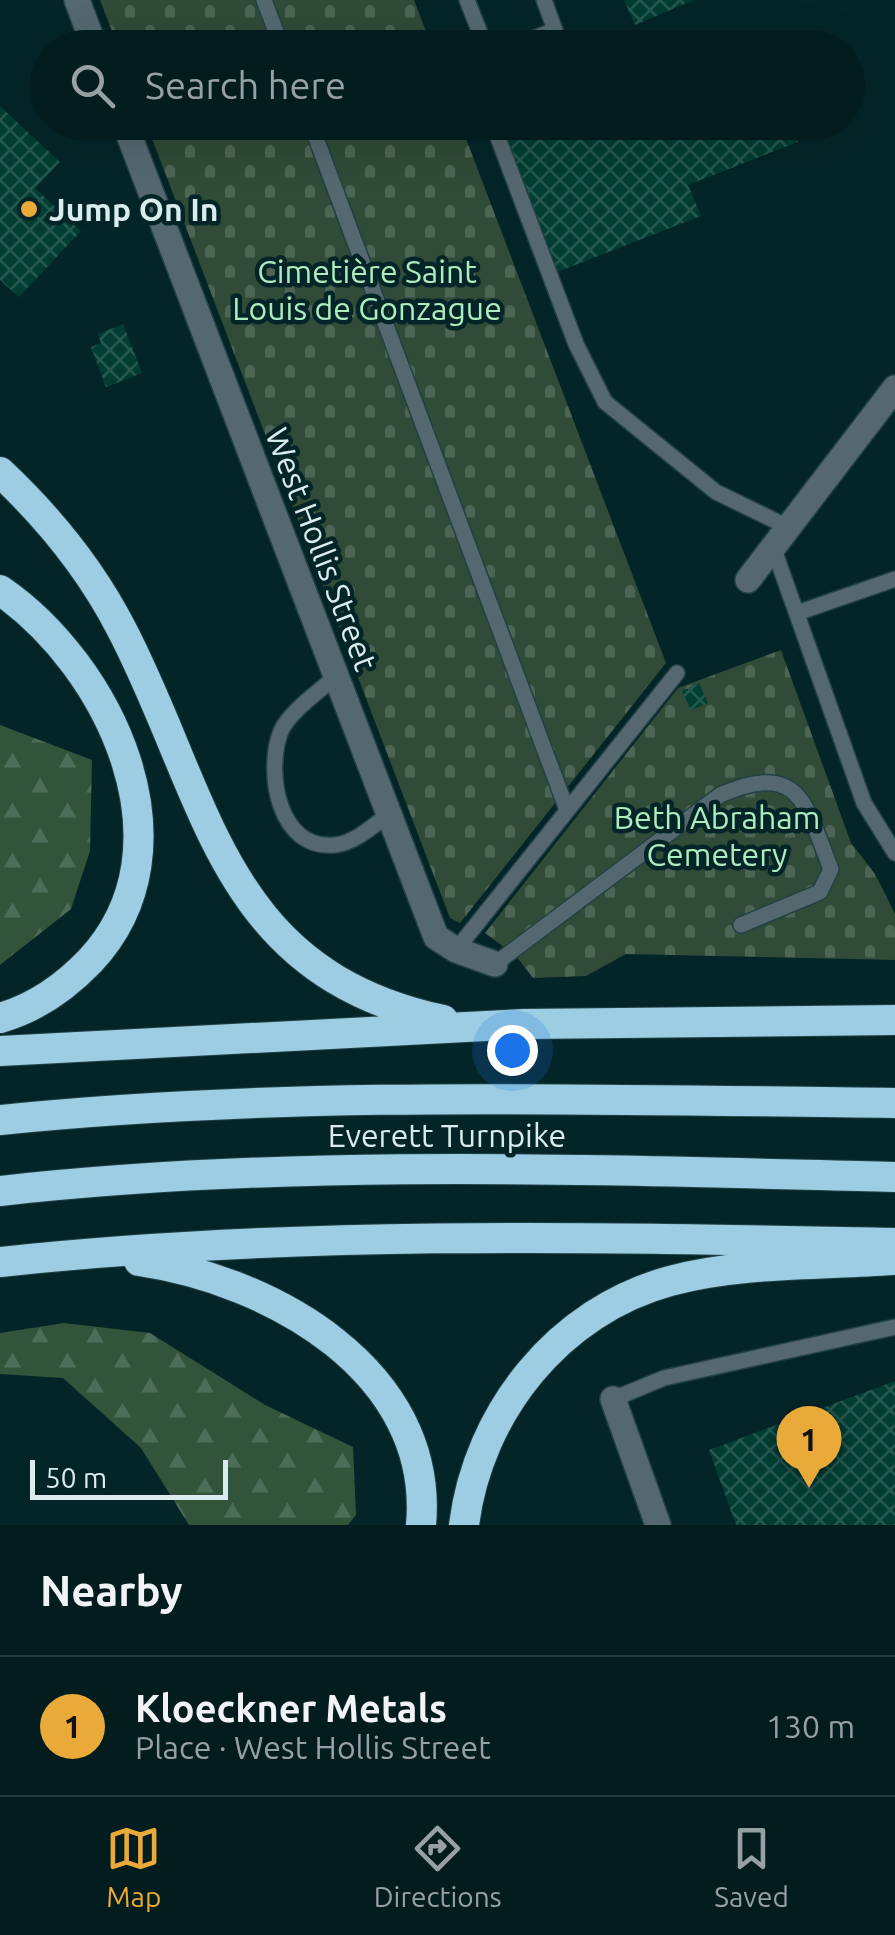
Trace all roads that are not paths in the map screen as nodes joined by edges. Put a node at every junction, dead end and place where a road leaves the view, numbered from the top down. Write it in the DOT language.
graph roads {
  1 [pos="77,0"];
  2 [pos="264,0"];
  3 [pos="467,0"];
  4 [pos="544,0"];
  5 [pos="88,30"];
  6 [pos="275,30"];
  7 [pos="479,30"];
  8 [pos="556,30"];
  9 [pos="131,140"];
  10 [pos="317,140"];
  11 [pos="499,140"];
  12 [pos="895,388"];
  13 [pos="0,472"];
  14 [pos="781,537"];
  15 [pos="895,579"];
  16 [pos="748,580"];
  17 [pos="0,590"];
  18 [pos="797,613"];
  19 [pos="677,672"];
  20 [pos="336,676"];
  21 [pos="568,810"];
  22 [pos="389,814"];
  23 [pos="891,836"];
  24 [pos="895,853"];
  25 [pos="741,925"];
  26 [pos="456,950"];
  27 [pos="495,964"];
  28 [pos="0,1018"];
  29 [pos="895,1020"];
  30 [pos="525,1024"];
  31 [pos="0,1051"];
  32 [pos="895,1102"];
  33 [pos="0,1120"];
  34 [pos="895,1176"];
  35 [pos="0,1190"];
  36 [pos="895,1242"];
  37 [pos="51,1256"];
  38 [pos="895,1260"];
  39 [pos="0,1262"];
  40 [pos="895,1327"];
  41 [pos="613,1399"];
  42 [pos="421,1525"];
  43 [pos="464,1525"];
  44 [pos="658,1525"];
  1 -- 5 [label="street"];
  2 -- 6 [label="lane"];
  3 -- 7 [label="lane"];
  4 -- 8 [label="lane"];
  9 -- 20 [label="street, West Hollis Street"];
  10 -- 21 [label="lane"];
  11 -- 14 [label="lane"];
  12 -- 14 [label="street"];
  13 -- 30 [label="highway"];
  14 -- 16 [label="street"];
  14 -- 18 [label="lane"];
  15 -- 18 [label="lane"];
  17 -- 28 [label="highway"];
  18 -- 23 [label="lane"];
  19 -- 21 [label="lane"];
  20 -- 22 [label="street, West Hollis Street"];
  20 -- 22 [label="lane"];
  21 -- 26 [label="lane"];
  22 -- 26 [label="street, West Hollis Street"];
  23 -- 24 [label="lane"];
  25 -- 27 [label="lane"];
  26 -- 27 [label="street"];
  29 -- 30 [label="highway"];
  30 -- 31 [label="highway"];
  32 -- 33 [label="highway, Everett Turnpike"];
  34 -- 35 [label="highway, Everett Turnpike"];
  36 -- 37 [label="highway"];
  37 -- 39 [label="highway"];
  37 -- 42 [label="highway"];
  38 -- 43 [label="highway"];
  40 -- 41 [label="lane"];
  41 -- 44 [label="street"];
}
